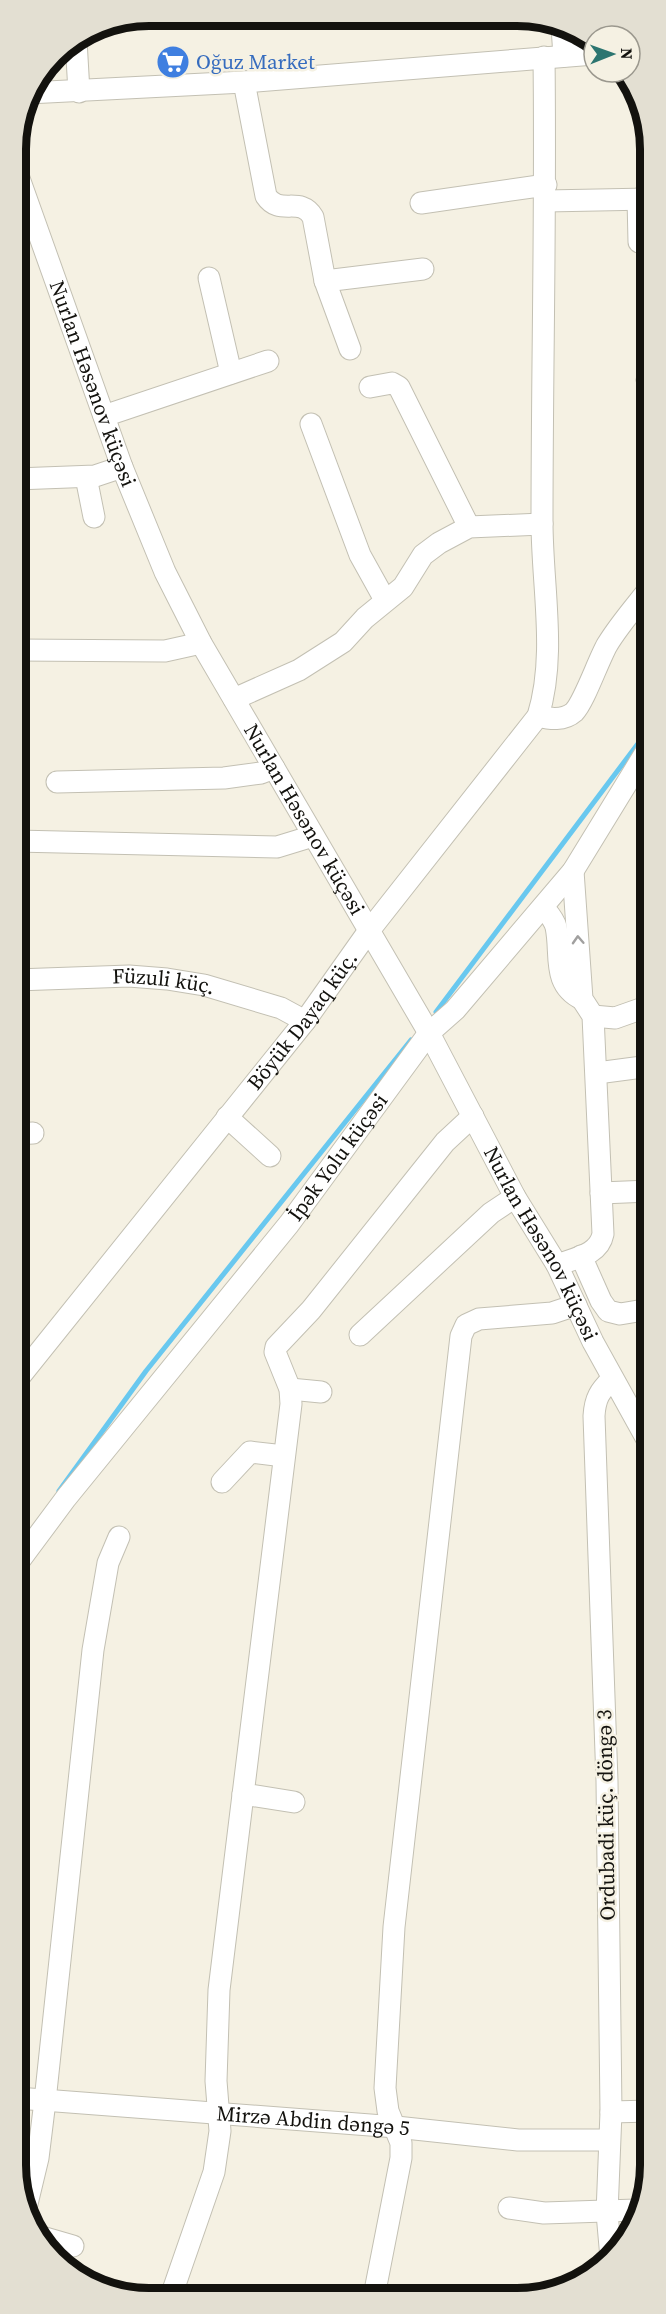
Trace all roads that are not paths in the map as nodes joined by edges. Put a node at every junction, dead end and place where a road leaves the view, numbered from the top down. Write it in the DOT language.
graph roads {
  1 [pos="560,34"];
  2 [pos="77,49"];
  3 [pos="582,55"];
  4 [pos="554,57"];
  5 [pos="244,82"];
  6 [pos="79,92"];
  7 [pos="39,93"];
  8 [pos="546,193"];
  9 [pos="26,198"];
  10 [pos="640,199"];
  11 [pos="421,203"];
  12 [pos="640,231"];
  13 [pos="639,242"];
  14 [pos="423,269"];
  15 [pos="209,278"];
  16 [pos="325,280"];
  17 [pos="350,348"];
  18 [pos="268,361"];
  19 [pos="231,373"];
  20 [pos="370,387"];
  21 [pos="104,416"];
  22 [pos="311,424"];
  23 [pos="122,467"];
  24 [pos="86,477"];
  25 [pos="26,479"];
  26 [pos="94,517"];
  27 [pos="542,524"];
  28 [pos="469,527"];
  29 [pos="385,600"];
  30 [pos="640,601"];
  31 [pos="201,643"];
  32 [pos="26,650"];
  33 [pos="234,699"];
  34 [pos="538,716"];
  35 [pos="274,768"];
  36 [pos="640,772"];
  37 [pos="57,782"];
  38 [pos="313,836"];
  39 [pos="26,841"];
  40 [pos="573,871"];
  41 [pos="543,907"];
  42 [pos="368,932"];
  43 [pos="26,980"];
  44 [pos="587,1007"];
  45 [pos="640,1009"];
  46 [pos="304,1021"];
  47 [pos="429,1034"];
  48 [pos="640,1067"];
  49 [pos="597,1073"];
  50 [pos="473,1116"];
  51 [pos="227,1117"];
  52 [pos="270,1156"];
  53 [pos="640,1191"];
  54 [pos="601,1193"];
  55 [pos="515,1197"];
  56 [pos="581,1256"];
  57 [pos="557,1265"];
  58 [pos="576,1305"];
  59 [pos="640,1311"];
  60 [pos="360,1335"];
  61 [pos="26,1369"];
  62 [pos="612,1379"];
  63 [pos="290,1389"];
  64 [pos="321,1392"];
  65 [pos="640,1428"];
  66 [pos="284,1456"];
  67 [pos="222,1482"];
  68 [pos="119,1537"];
  69 [pos="26,1552"];
  70 [pos="243,1794"];
  71 [pos="294,1802"];
  72 [pos="26,2099"];
  73 [pos="45,2101"];
  74 [pos="640,2111"];
  75 [pos="611,2112"];
  76 [pos="220,2113"];
  77 [pos="396,2127"];
  78 [pos="609,2140"];
  79 [pos="29,2194"];
  80 [pos="509,2208"];
  81 [pos="632,2210"];
  82 [pos="607,2213"];
  83 [pos="51,2239"];
  84 [pos="73,2246"];
  85 [pos="610,2247"];
  86 [pos="174,2288"];
  87 [pos="376,2288"];
  1 -- 4 [label="street"];
  2 -- 6 [label="street"];
  3 -- 4 [label="street"];
  4 -- 5 [label="street"];
  4 -- 8 [label="street"];
  5 -- 6 [label="street"];
  5 -- 16 [label="street"];
  6 -- 7 [label="street"];
  8 -- 10 [label="street"];
  8 -- 11 [label="street"];
  8 -- 27 [label="street"];
  9 -- 21 [label="street, Nurlan Həsənov küçəsi"];
  12 -- 13 [label="street"];
  14 -- 16 [label="street"];
  15 -- 19 [label="street"];
  16 -- 17 [label="street"];
  18 -- 19 [label="street"];
  19 -- 21 [label="street"];
  20 -- 28 [label="street"];
  21 -- 23 [label="street, Nurlan Həsənov küçəsi"];
  22 -- 29 [label="street"];
  23 -- 24 [label="street"];
  23 -- 31 [label="street, Nurlan Həsənov küçəsi"];
  24 -- 25 [label="street"];
  24 -- 26 [label="street"];
  27 -- 28 [label="street"];
  27 -- 34 [label="street"];
  28 -- 29 [label="street"];
  29 -- 33 [label="street"];
  30 -- 34 [label="street"];
  31 -- 32 [label="street"];
  31 -- 33 [label="street, Nurlan Həsənov küçəsi"];
  33 -- 35 [label="street, Nurlan Həsənov küçəsi"];
  34 -- 42 [label="street, Böyük Dayaq küç."];
  35 -- 37 [label="street"];
  35 -- 38 [label="street, Nurlan Həsənov küçəsi"];
  36 -- 40 [label="street, İpək Yolu küçəsi"];
  38 -- 39 [label="street"];
  38 -- 42 [label="street, Nurlan Həsənov küçəsi"];
  40 -- 41 [label="street, İpək Yolu küçəsi"];
  44 -- 40 [label="street, one-way"];
  41 -- 44 [label="street"];
  41 -- 47 [label="street, İpək Yolu küçəsi"];
  42 -- 46 [label="street, Böyük Dayaq küç."];
  42 -- 47 [label="street, Nurlan Həsənov küçəsi"];
  43 -- 46 [label="street, Füzuli küç."];
  44 -- 45 [label="street"];
  44 -- 49 [label="street"];
  46 -- 51 [label="street, Böyük Dayaq küç."];
  47 -- 50 [label="street, Nurlan Həsənov küçəsi"];
  47 -- 69 [label="street, İpək Yolu küçəsi"];
  48 -- 49 [label="street"];
  49 -- 54 [label="street"];
  50 -- 55 [label="street, Nurlan Həsənov küçəsi"];
  50 -- 63 [label="street"];
  51 -- 52 [label="street"];
  51 -- 61 [label="street, Böyük Dayaq küç."];
  53 -- 54 [label="street"];
  54 -- 56 [label="street"];
  55 -- 57 [label="street, Nurlan Həsənov küçəsi"];
  55 -- 60 [label="street"];
  56 -- 57 [label="street"];
  56 -- 59 [label="street"];
  57 -- 58 [label="street, Nurlan Həsənov küçəsi"];
  58 -- 62 [label="street, Nurlan Həsənov küçəsi"];
  58 -- 77 [label="street"];
  62 -- 65 [label="street, Nurlan Həsənov küçəsi"];
  62 -- 75 [label="street, Ordubadi küç. döngə 3"];
  63 -- 64 [label="street"];
  63 -- 66 [label="street"];
  66 -- 67 [label="street"];
  66 -- 70 [label="street"];
  68 -- 73 [label="street"];
  70 -- 71 [label="street"];
  70 -- 76 [label="street"];
  72 -- 73 [label="street, Mirzə Abdin dəngə 5"];
  73 -- 76 [label="street, Mirzə Abdin dəngə 5"];
  73 -- 79 [label="street"];
  74 -- 75 [label="street"];
  75 -- 78 [label="street, Ordubadi küç. döngə 3"];
  76 -- 77 [label="street, Mirzə Abdin dəngə 5"];
  76 -- 86 [label="street"];
  77 -- 78 [label="street, Mirzə Abdin dəngə 5"];
  77 -- 87 [label="street"];
  78 -- 82 [label="street, Ordubadi küç. döngə 3"];
  80 -- 82 [label="street"];
  81 -- 82 [label="street"];
  82 -- 85 [label="street, Ordubadi küç. döngə 3"];
  83 -- 84 [label="street"];
}
